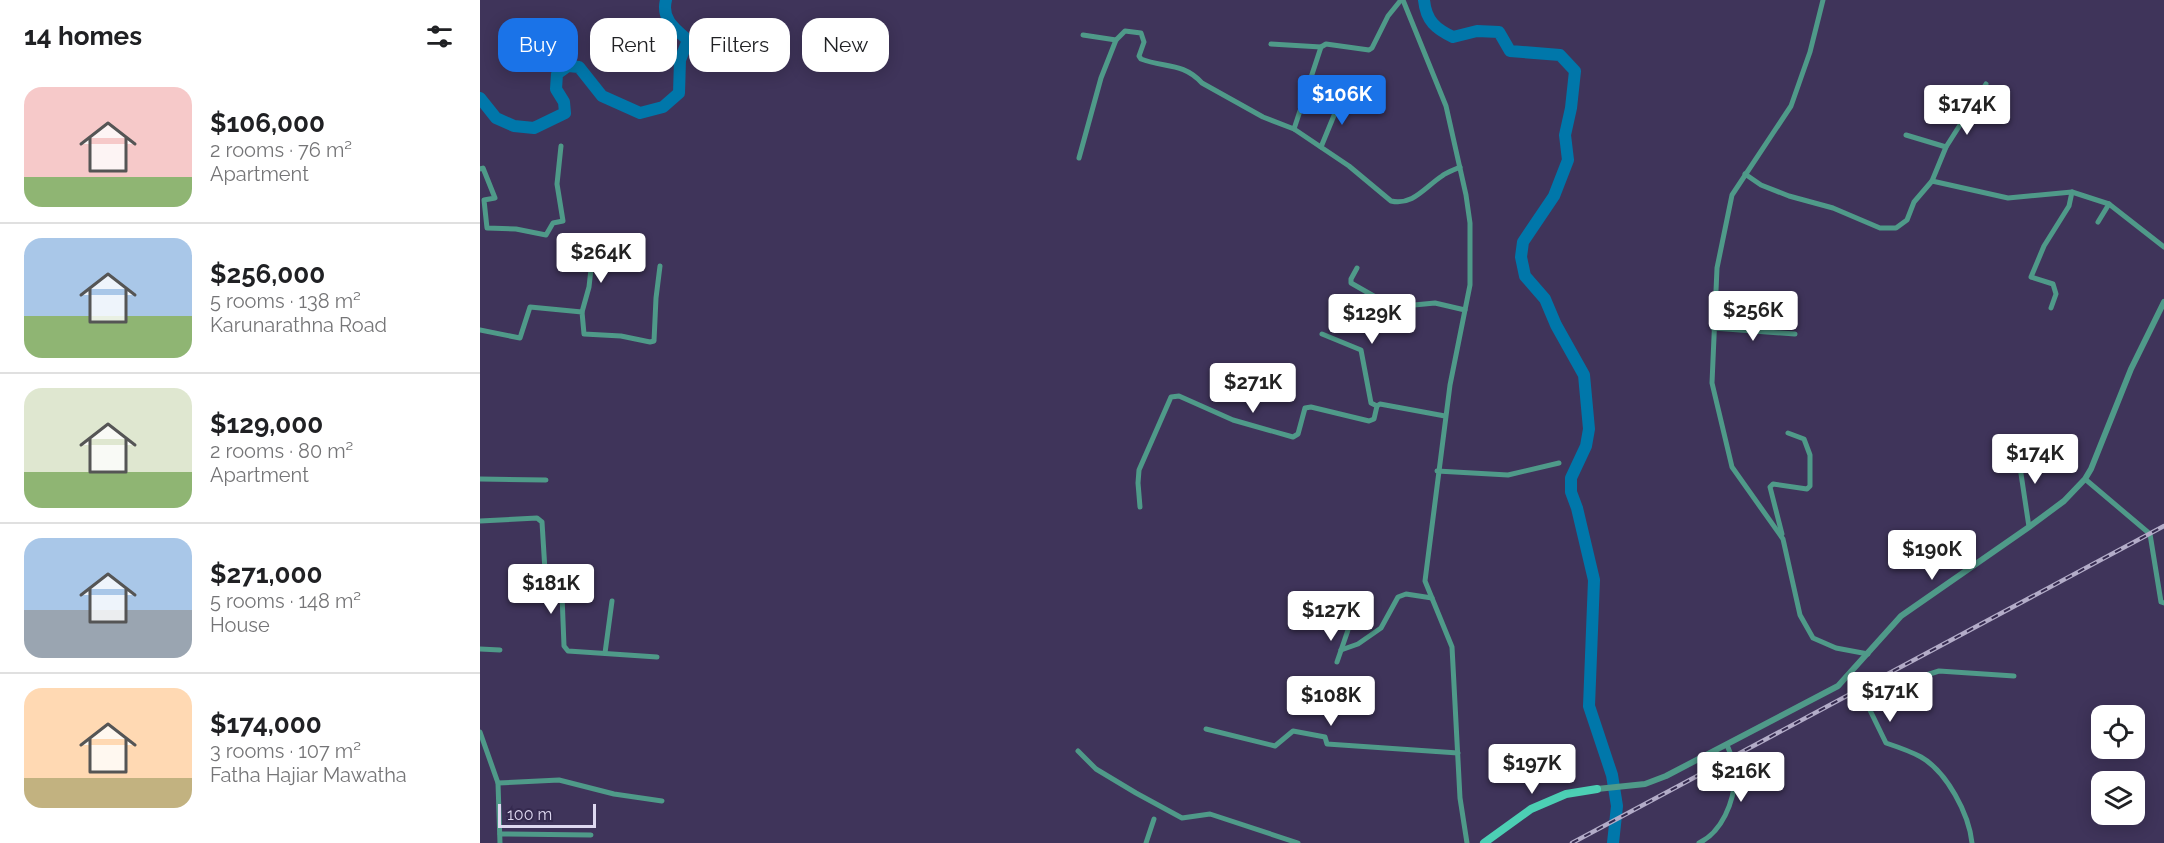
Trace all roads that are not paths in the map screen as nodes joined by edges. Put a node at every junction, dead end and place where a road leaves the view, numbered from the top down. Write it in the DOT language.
graph roads {
  1 [pos="1402,0"];
  2 [pos="1823,0"];
  3 [pos="1083,35"];
  4 [pos="1116,40"];
  5 [pos="1271,44"];
  6 [pos="1321,48"];
  7 [pos="1986,84"];
  8 [pos="1342,96"];
  9 [pos="1294,129"];
  10 [pos="1906,135"];
  11 [pos="561,146"];
  12 [pos="1321,147"];
  13 [pos="1946,147"];
  14 [pos="1079,158"];
  15 [pos="1460,167"];
  16 [pos="480,169"];
  17 [pos="1745,174"];
  18 [pos="1932,181"];
  19 [pos="2072,192"];
  20 [pos="2109,204"];
  21 [pos="2098,222"];
  22 [pos="2164,247"];
  23 [pos="593,251"];
  24 [pos="660,266"];
  25 [pos="1357,268"];
  26 [pos="2164,302"];
  27 [pos="2051,308"];
  28 [pos="1465,310"];
  29 [pos="582,312"];
  30 [pos="1713,328"];
  31 [pos="480,330"];
  32 [pos="1322,334"];
  33 [pos="1795,334"];
  34 [pos="1377,406"];
  35 [pos="1446,416"];
  36 [pos="1788,433"];
  37 [pos="2017,447"];
  38 [pos="1559,463"];
  39 [pos="1437,471"];
  40 [pos="480,479"];
  41 [pos="2085,479"];
  42 [pos="546,480"];
  43 [pos="1140,507"];
  44 [pos="480,521"];
  45 [pos="2029,528"];
  46 [pos="1783,539"];
  47 [pos="1432,598"];
  48 [pos="612,601"];
  49 [pos="2164,603"];
  50 [pos="1348,630"];
  51 [pos="480,649"];
  52 [pos="500,650"];
  53 [pos="1341,650"];
  54 [pos="605,653"];
  55 [pos="1868,654"];
  56 [pos="657,657"];
  57 [pos="1337,662"];
  58 [pos="2014,676"];
  59 [pos="1206,729"];
  60 [pos="480,732"];
  61 [pos="1727,745"];
  62 [pos="1078,751"];
  63 [pos="1458,753"];
  64 [pos="498,783"];
  65 [pos="1598,789"];
  66 [pos="662,801"];
  67 [pos="1154,819"];
  68 [pos="500,834"];
  69 [pos="591,836"];
  70 [pos="500,843"];
  71 [pos="1146,843"];
  72 [pos="1298,843"];
  73 [pos="1467,843"];
  74 [pos="1484,843"];
  75 [pos="1699,843"];
  76 [pos="1972,843"];
  1 -- 6 [label="street"];
  1 -- 15 [label="street"];
  2 -- 17 [label="street"];
  3 -- 4 [label="street"];
  4 -- 9 [label="street"];
  4 -- 14 [label="street"];
  5 -- 6 [label="street"];
  6 -- 9 [label="street"];
  7 -- 13 [label="street"];
  8 -- 12 [label="street"];
  9 -- 12 [label="street"];
  10 -- 13 [label="street"];
  11 -- 16 [label="street"];
  12 -- 15 [label="street"];
  13 -- 18 [label="street"];
  15 -- 28 [label="street"];
  17 -- 18 [label="street"];
  17 -- 30 [label="street"];
  18 -- 19 [label="street"];
  19 -- 20 [label="street"];
  19 -- 27 [label="street"];
  20 -- 21 [label="street"];
  20 -- 22 [label="street"];
  23 -- 29 [label="street"];
  24 -- 29 [label="street"];
  25 -- 28 [label="street"];
  26 -- 41 [label="street"];
  28 -- 35 [label="street"];
  29 -- 31 [label="street"];
  30 -- 33 [label="street"];
  30 -- 46 [label="street"];
  32 -- 34 [label="street"];
  34 -- 35 [label="street"];
  34 -- 43 [label="street"];
  35 -- 39 [label="street"];
  36 -- 46 [label="street"];
  37 -- 45 [label="street"];
  38 -- 39 [label="street"];
  39 -- 47 [label="street"];
  40 -- 42 [label="street"];
  41 -- 45 [label="street"];
  41 -- 49 [label="street"];
  44 -- 54 [label="street"];
  45 -- 55 [label="street"];
  46 -- 55 [label="street"];
  47 -- 53 [label="street"];
  47 -- 63 [label="street"];
  48 -- 54 [label="street"];
  50 -- 53 [label="street"];
  51 -- 52 [label="street"];
  53 -- 57 [label="street"];
  54 -- 56 [label="street"];
  55 -- 61 [label="street"];
  58 -- 76 [label="street"];
  59 -- 63 [label="street"];
  60 -- 64 [label="street"];
  61 -- 65 [label="street"];
  61 -- 75 [label="street"];
  62 -- 72 [label="street"];
  63 -- 73 [label="street"];
  64 -- 66 [label="street"];
  64 -- 68 [label="street"];
  65 -- 74 [label="main road"];
  67 -- 71 [label="street"];
  68 -- 69 [label="street"];
  68 -- 70 [label="street"];
}
